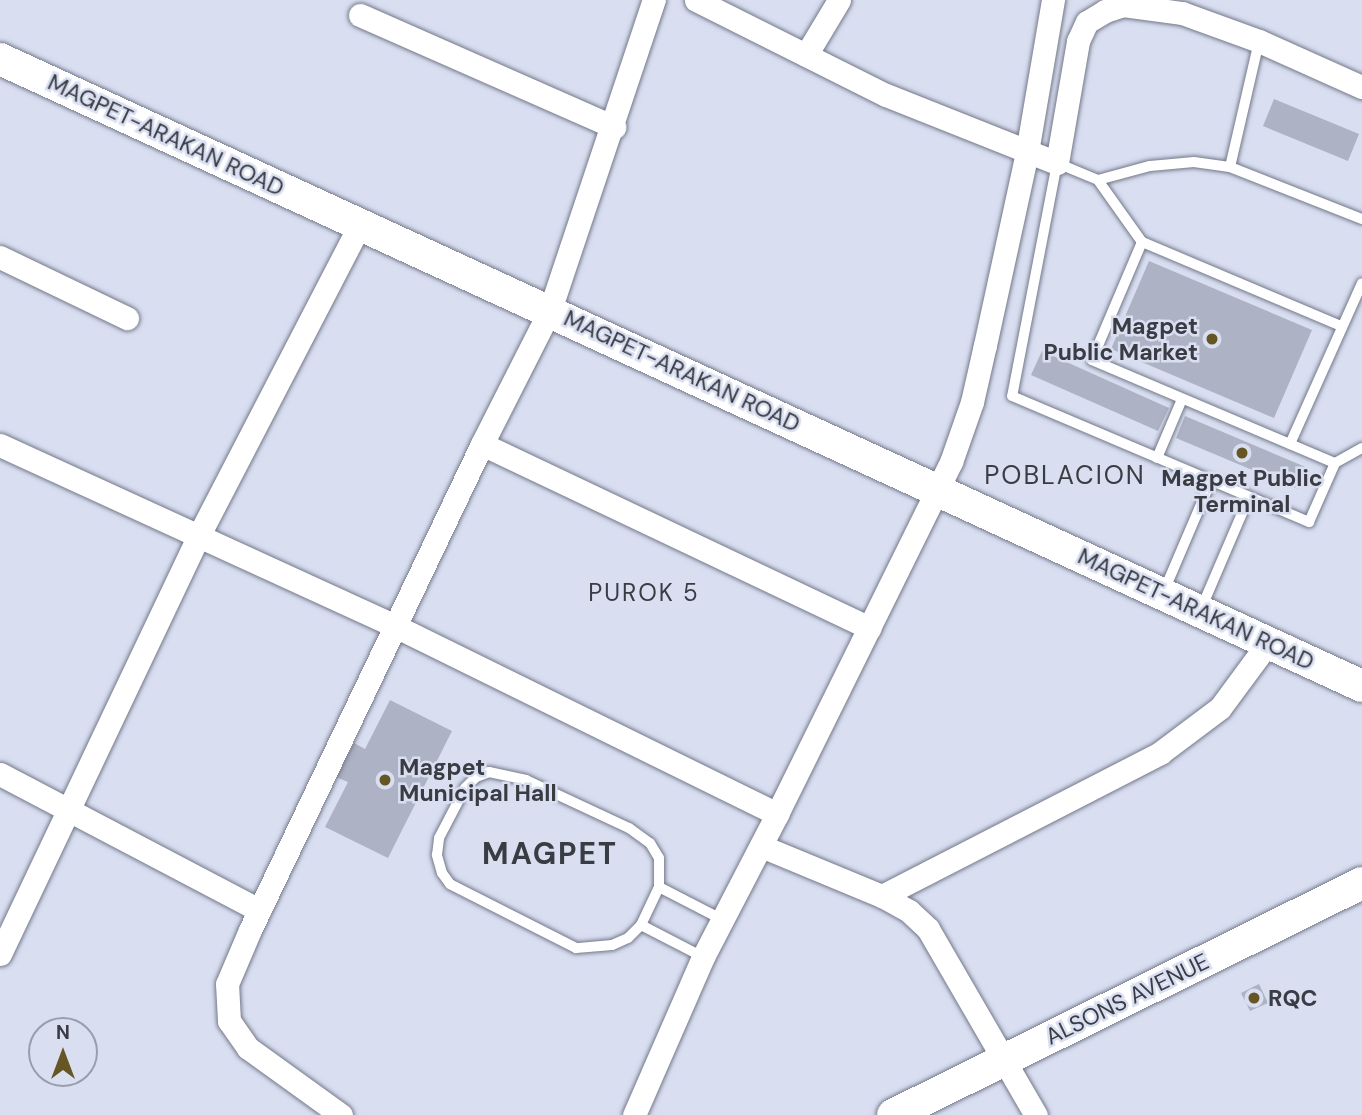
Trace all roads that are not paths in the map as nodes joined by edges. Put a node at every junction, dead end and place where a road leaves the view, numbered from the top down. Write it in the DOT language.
graph roads {
  1 [pos="654,0"];
  2 [pos="696,0"];
  3 [pos="839,0"];
  4 [pos="1053,0"];
  5 [pos="360,15"];
  6 [pos="1259,41"];
  7 [pos="806,55"];
  8 [pos="0,59"];
  9 [pos="1362,87"];
  10 [pos="614,127"];
  11 [pos="1027,152"];
  12 [pos="1057,163"];
  13 [pos="1230,167"];
  14 [pos="1098,180"];
  15 [pos="1362,219"];
  16 [pos="360,224"];
  17 [pos="1142,242"];
  18 [pos="0,257"];
  19 [pos="1362,283"];
  20 [pos="550,310"];
  21 [pos="127,318"];
  22 [pos="1341,326"];
  23 [pos="1182,399"];
  24 [pos="0,444"];
  25 [pos="482,444"];
  26 [pos="1290,444"];
  27 [pos="1362,448"];
  28 [pos="1157,458"];
  29 [pos="1335,463"];
  30 [pos="1211,481"];
  31 [pos="938,490"];
  32 [pos="1249,497"];
  33 [pos="199,535"];
  34 [pos="1163,594"];
  35 [pos="1200,612"];
  36 [pos="395,626"];
  37 [pos="870,628"];
  38 [pos="1268,643"];
  39 [pos="1362,686"];
  40 [pos="0,774"];
  41 [pos="68,809"];
  42 [pos="778,814"];
  43 [pos="761,846"];
  44 [pos="1362,883"];
  45 [pos="659,887"];
  46 [pos="882,897"];
  47 [pos="260,909"];
  48 [pos="723,920"];
  49 [pos="641,925"];
  50 [pos="0,954"];
  51 [pos="703,957"];
  52 [pos="1004,1059"];
  53 [pos="341,1115"];
  54 [pos="634,1115"];
  55 [pos="892,1115"];
  56 [pos="1036,1115"];
  1 -- 10 [label="street"];
  2 -- 7 [label="street"];
  3 -- 7 [label="street"];
  4 -- 11 [label="street"];
  5 -- 10 [label="street"];
  6 -- 9 [label="street"];
  6 -- 12 [label="street"];
  6 -- 13 [label="lane"];
  7 -- 11 [label="street"];
  8 -- 16 [label="main road, MAGPET-ARAKAN ROAD"];
  10 -- 20 [label="street"];
  11 -- 12 [label="street"];
  11 -- 31 [label="street"];
  12 -- 14 [label="lane"];
  12 -- 28 [label="lane"];
  13 -- 14 [label="lane"];
  13 -- 15 [label="lane"];
  14 -- 17 [label="lane"];
  16 -- 20 [label="main road, MAGPET-ARAKAN ROAD"];
  16 -- 33 [label="street"];
  17 -- 22 [label="lane"];
  17 -- 23 [label="lane"];
  18 -- 21 [label="street"];
  19 -- 22 [label="lane"];
  20 -- 25 [label="street"];
  20 -- 31 [label="main road, MAGPET-ARAKAN ROAD"];
  22 -- 26 [label="lane"];
  23 -- 26 [label="lane"];
  23 -- 28 [label="lane"];
  24 -- 33 [label="street"];
  25 -- 36 [label="street"];
  25 -- 37 [label="street"];
  26 -- 29 [label="lane"];
  27 -- 29 [label="lane"];
  28 -- 30 [label="lane"];
  29 -- 32 [label="lane"];
  30 -- 32 [label="lane"];
  30 -- 34 [label="lane"];
  31 -- 34 [label="main road, MAGPET-ARAKAN ROAD"];
  31 -- 37 [label="street"];
  32 -- 35 [label="lane"];
  33 -- 36 [label="street"];
  33 -- 41 [label="street"];
  34 -- 35 [label="main road, MAGPET-ARAKAN ROAD"];
  35 -- 38 [label="main road, MAGPET-ARAKAN ROAD"];
  36 -- 42 [label="street"];
  36 -- 47 [label="street"];
  37 -- 42 [label="street"];
  38 -- 39 [label="main road, MAGPET-ARAKAN ROAD"];
  38 -- 46 [label="street"];
  40 -- 41 [label="street"];
  41 -- 47 [label="street"];
  41 -- 50 [label="street"];
  42 -- 43 [label="street"];
  43 -- 46 [label="street"];
  43 -- 48 [label="street"];
  44 -- 52 [label="main road, ALSONS AVENUE"];
  45 -- 48 [label="lane"];
  45 -- 49 [label="lane"];
  45 -- 49 [label="lane"];
  46 -- 52 [label="street"];
  47 -- 53 [label="street"];
  48 -- 51 [label="street"];
  49 -- 51 [label="lane"];
  51 -- 54 [label="street"];
  52 -- 55 [label="main road, ALSONS AVENUE"];
  52 -- 56 [label="street"];
}
